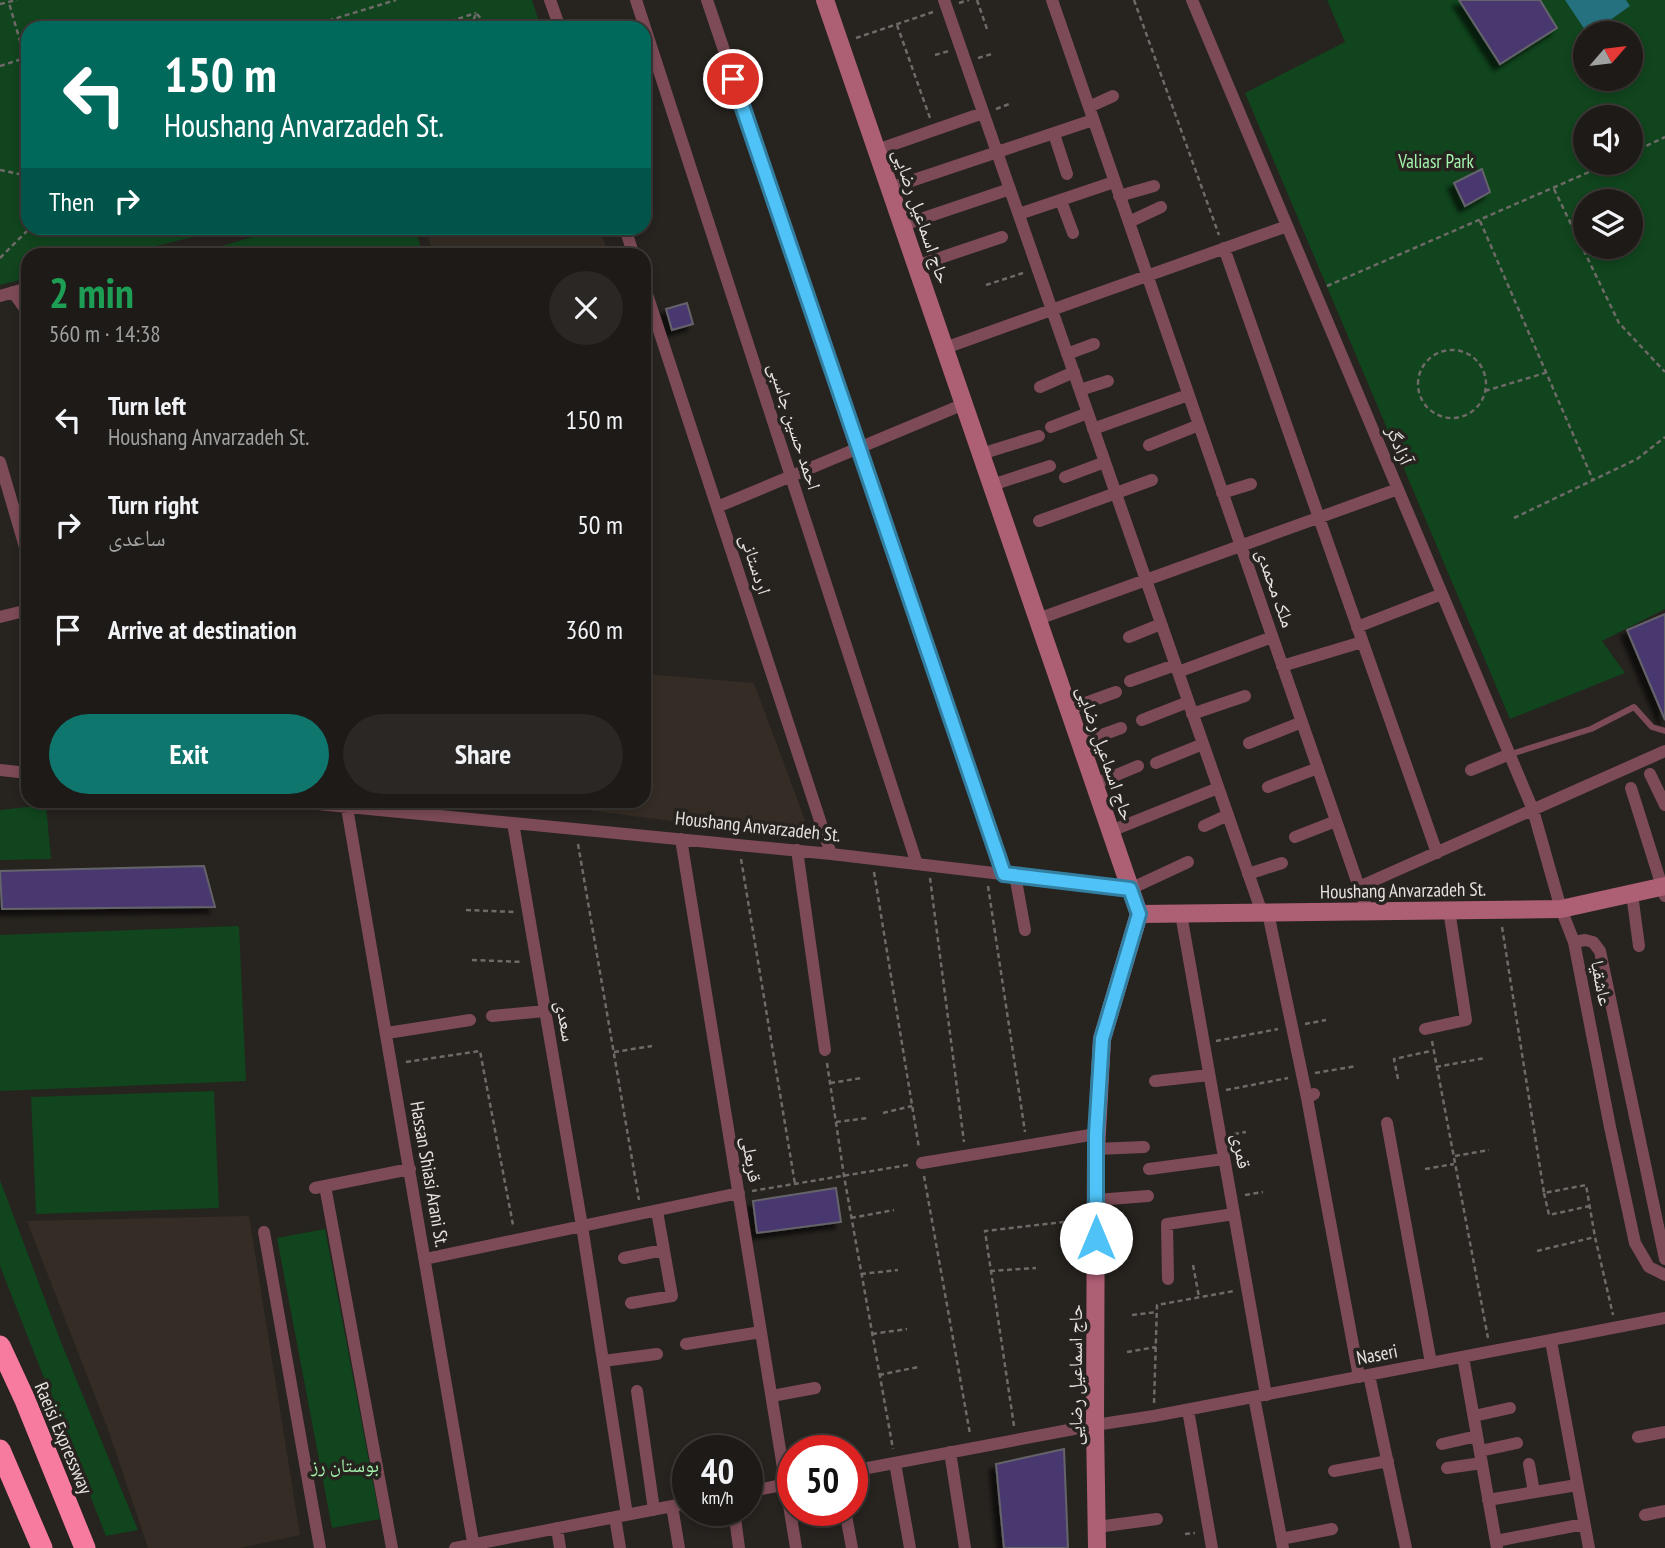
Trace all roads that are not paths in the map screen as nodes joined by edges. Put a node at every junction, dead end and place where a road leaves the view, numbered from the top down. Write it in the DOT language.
graph roads {
  1 [pos="550,0"];
  2 [pos="636,0"];
  3 [pos="706,0"];
  4 [pos="825,0"];
  5 [pos="1052,0"];
  6 [pos="1192,0"];
  7 [pos="945,4"];
  8 [pos="558,21"];
  9 [pos="643,21"];
  10 [pos="651,46"];
  11 [pos="1113,96"];
  12 [pos="1089,107"];
  13 [pos="983,113"];
  14 [pos="1093,120"];
  15 [pos="1054,134"];
  16 [pos="877,150"];
  17 [pos="998,154"];
  18 [pos="1067,174"];
  19 [pos="1114,182"];
  20 [pos="1154,186"];
  21 [pos="890,188"];
  22 [pos="1010,189"];
  23 [pos="1119,196"];
  24 [pos="1061,201"];
  25 [pos="1160,207"];
  26 [pos="1019,215"];
  27 [pos="1129,222"];
  28 [pos="903,226"];
  29 [pos="1287,226"];
  30 [pos="1073,233"];
  31 [pos="1002,237"];
  32 [pos="1224,248"];
  33 [pos="916,266"];
  34 [pos="1147,275"];
  35 [pos="6,294"];
  36 [pos="651,306"];
  37 [pos="21,307"];
  38 [pos="1052,309"];
  39 [pos="1094,344"];
  40 [pos="944,348"];
  41 [pos="1067,354"];
  42 [pos="1074,372"];
  43 [pos="1108,381"];
  44 [pos="1040,387"];
  45 [pos="1080,390"];
  46 [pos="1188,395"];
  47 [pos="964,404"];
  48 [pos="1088,413"];
  49 [pos="1199,425"];
  50 [pos="1051,427"];
  51 [pos="1093,429"];
  52 [pos="1040,436"];
  53 [pos="1149,445"];
  54 [pos="859,447"];
  55 [pos="981,454"];
  56 [pos="0,462"];
  57 [pos="1105,462"];
  58 [pos="1050,466"];
  59 [pos="791,476"];
  60 [pos="1065,477"];
  61 [pos="1152,480"];
  62 [pos="1251,484"];
  63 [pos="992,485"];
  64 [pos="1398,489"];
  65 [pos="1222,493"];
  66 [pos="1116,495"];
  67 [pos="717,507"];
  68 [pos="1319,518"];
  69 [pos="1039,521"];
  70 [pos="21,533"];
  71 [pos="1241,546"];
  72 [pos="1146,580"];
  73 [pos="1443,594"];
  74 [pos="21,612"];
  75 [pos="0,617"];
  76 [pos="1038,619"];
  77 [pos="1161,624"];
  78 [pos="1357,627"];
  79 [pos="1129,637"];
  80 [pos="1272,637"];
  81 [pos="1362,642"];
  82 [pos="1282,666"];
  83 [pos="1177,668"];
  84 [pos="1130,681"];
  85 [pos="1116,692"];
  86 [pos="1245,696"];
  87 [pos="1190,708"];
  88 [pos="1069,709"];
  89 [pos="1142,720"];
  90 [pos="1302,722"];
  91 [pos="1121,728"];
  92 [pos="1665,731"];
  93 [pos="1080,743"];
  94 [pos="1249,743"];
  95 [pos="1203,744"];
  96 [pos="1665,751"];
  97 [pos="1510,754"];
  98 [pos="1156,763"];
  99 [pos="1138,766"];
  100 [pos="1318,768"];
  101 [pos="0,770"];
  102 [pos="1471,770"];
  103 [pos="21,772"];
  104 [pos="1650,774"];
  105 [pos="1095,784"];
  106 [pos="1268,787"];
  107 [pos="1218,788"];
  108 [pos="1631,788"];
  109 [pos="1659,792"];
  110 [pos="1636,804"];
  111 [pos="1665,805"];
  112 [pos="349,808"];
  113 [pos="383,808"];
  114 [pos="1534,810"];
  115 [pos="1228,815"];
  116 [pos="1336,821"];
  117 [pos="513,823"];
  118 [pos="1204,826"];
  119 [pos="1111,831"];
  120 [pos="1295,837"];
  121 [pos="681,839"];
  122 [pos="797,850"];
  123 [pos="1437,853"];
  124 [pos="831,854"];
  125 [pos="1188,862"];
  126 [pos="1282,863"];
  127 [pos="922,864"];
  128 [pos="1248,874"];
  129 [pos="1010,875"];
  130 [pos="1359,887"];
  131 [pos="1130,889"];
  132 [pos="1664,890"];
  133 [pos="1632,894"];
  134 [pos="1561,909"];
  135 [pos="1449,910"];
  136 [pos="1265,913"];
  137 [pos="1368,913"];
  138 [pos="1139,914"];
  139 [pos="1181,914"];
  140 [pos="1025,930"];
  141 [pos="1574,942"];
  142 [pos="1640,946"];
  143 [pos="545,1010"];
  144 [pos="492,1016"];
  145 [pos="470,1020"];
  146 [pos="1428,1028"];
  147 [pos="387,1034"];
  148 [pos="825,1050"];
  149 [pos="1209,1075"];
  150 [pos="1155,1081"];
  151 [pos="1387,1123"];
  152 [pos="1096,1141"];
  153 [pos="1144,1147"];
  154 [pos="1224,1159"];
  155 [pos="922,1163"];
  156 [pos="410,1169"];
  157 [pos="1149,1169"];
  158 [pos="738,1193"];
  159 [pos="1148,1196"];
  160 [pos="1096,1209"];
  161 [pos="656,1210"];
  162 [pos="1234,1214"];
  163 [pos="582,1226"];
  164 [pos="264,1233"];
  165 [pos="663,1250"];
  166 [pos="624,1258"];
  167 [pos="425,1259"];
  168 [pos="1665,1259"];
  169 [pos="1665,1275"];
  170 [pos="1168,1279"];
  171 [pos="631,1303"];
  172 [pos="1665,1318"];
  173 [pos="761,1332"];
  174 [pos="1551,1341"];
  175 [pos="686,1344"];
  176 [pos="0,1346"];
  177 [pos="657,1354"];
  178 [pos="1463,1357"];
  179 [pos="603,1361"];
  180 [pos="1431,1363"];
  181 [pos="1364,1376"];
  182 [pos="815,1388"];
  183 [pos="637,1391"];
  184 [pos="772,1396"];
  185 [pos="1260,1396"];
  186 [pos="1510,1408"];
  187 [pos="1188,1410"];
  188 [pos="1474,1416"];
  189 [pos="1095,1425"];
  190 [pos="1665,1432"];
  191 [pos="780,1435"];
  192 [pos="1477,1436"];
  193 [pos="1638,1437"];
  194 [pos="1517,1443"];
  195 [pos="1442,1444"];
  196 [pos="0,1450"];
  197 [pos="950,1452"];
  198 [pos="1481,1457"];
  199 [pos="1388,1461"];
  200 [pos="895,1463"];
  201 [pos="1529,1464"];
  202 [pos="868,1468"];
  203 [pos="1447,1468"];
  204 [pos="1334,1471"];
  205 [pos="1577,1485"];
  206 [pos="1534,1492"];
  207 [pos="1488,1500"];
  208 [pos="672,1506"];
  209 [pos="654,1510"];
  210 [pos="1665,1511"];
  211 [pos="1645,1515"];
  212 [pos="621,1516"];
  213 [pos="1157,1519"];
  214 [pos="1584,1524"];
  215 [pos="675,1526"];
  216 [pos="736,1526"];
  217 [pos="794,1526"];
  218 [pos="848,1526"];
  219 [pos="1097,1527"];
  220 [pos="557,1528"];
  221 [pos="1332,1528"];
  222 [pos="1282,1543"];
  223 [pos="1496,1545"];
  224 [pos="474,1546"];
  225 [pos="42,1548"];
  226 [pos="85,1548"];
  227 [pos="320,1548"];
  228 [pos="392,1548"];
  229 [pos="455,1548"];
  230 [pos="560,1548"];
  231 [pos="620,1548"];
  232 [pos="679,1548"];
  233 [pos="739,1548"];
  234 [pos="796,1548"];
  235 [pos="852,1548"];
  236 [pos="910,1548"];
  237 [pos="965,1548"];
  238 [pos="1097,1548"];
  239 [pos="1212,1548"];
  240 [pos="1406,1548"];
  241 [pos="1589,1548"];
  1 -- 8 [label="street"];
  2 -- 9 [label="street, احمد حسین جاسبی"];
  3 -- 54 [label="street"];
  4 -- 16 [label="main road, حاج اسماعیل رضایی"];
  5 -- 12 [label="street, ملک محمدی"];
  6 -- 29 [label="street, آزادگر"];
  7 -- 13 [label="street"];
  10 -- 59 [label="street, احمد حسین جاسبی"];
  11 -- 12 [label="street"];
  12 -- 14 [label="street, ملک محمدی"];
  13 -- 16 [label="street"];
  13 -- 17 [label="street"];
  14 -- 15 [label="street"];
  14 -- 19 [label="street, ملک محمدی"];
  15 -- 17 [label="street"];
  15 -- 18 [label="street"];
  16 -- 21 [label="main road, حاج اسماعیل رضایی"];
  17 -- 21 [label="street"];
  17 -- 22 [label="street"];
  19 -- 23 [label="street, ملک محمدی"];
  19 -- 24 [label="street"];
  20 -- 23 [label="street"];
  21 -- 28 [label="main road, حاج اسماعیل رضایی"];
  22 -- 26 [label="street"];
  22 -- 28 [label="street"];
  23 -- 27 [label="street, ملک محمدی"];
  24 -- 26 [label="street"];
  24 -- 30 [label="street"];
  25 -- 27 [label="street"];
  26 -- 38 [label="street"];
  27 -- 34 [label="street, ملک محمدی"];
  28 -- 33 [label="main road, حاج اسماعیل رضایی"];
  29 -- 32 [label="street"];
  29 -- 64 [label="street, آزادگر"];
  31 -- 33 [label="street"];
  32 -- 34 [label="street"];
  32 -- 68 [label="street"];
  33 -- 40 [label="main road, حاج اسماعیل رضایی"];
  34 -- 38 [label="street"];
  34 -- 46 [label="street, ملک محمدی"];
  35 -- 37 [label="street"];
  36 -- 67 [label="street, اردستانی"];
  38 -- 40 [label="street"];
  38 -- 41 [label="street"];
  39 -- 41 [label="street"];
  40 -- 47 [label="main road, حاج اسماعیل رضایی"];
  41 -- 42 [label="street"];
  42 -- 44 [label="street"];
  42 -- 45 [label="street"];
  43 -- 45 [label="street"];
  45 -- 48 [label="street"];
  46 -- 49 [label="street, ملک محمدی"];
  46 -- 51 [label="street"];
  47 -- 54 [label="street"];
  47 -- 55 [label="main road, حاج اسماعیل رضایی"];
  48 -- 50 [label="street"];
  48 -- 51 [label="street"];
  49 -- 53 [label="street"];
  49 -- 65 [label="street, ملک محمدی"];
  51 -- 57 [label="street"];
  52 -- 55 [label="street"];
  54 -- 59 [label="street"];
  54 -- 129 [label="street"];
  55 -- 63 [label="main road, حاج اسماعیل رضایی"];
  56 -- 70 [label="street"];
  57 -- 60 [label="street"];
  57 -- 66 [label="street"];
  58 -- 63 [label="street"];
  59 -- 67 [label="street"];
  59 -- 127 [label="street, احمد حسین جاسبی"];
  61 -- 66 [label="street"];
  62 -- 65 [label="street"];
  63 -- 76 [label="main road, حاج اسماعیل رضایی"];
  64 -- 68 [label="street"];
  64 -- 73 [label="street, آزادگر"];
  65 -- 71 [label="street, ملک محمدی"];
  66 -- 69 [label="street"];
  66 -- 72 [label="street"];
  67 -- 124 [label="street, اردستانی"];
  68 -- 71 [label="street"];
  68 -- 78 [label="street"];
  71 -- 72 [label="street"];
  71 -- 80 [label="street, ملک محمدی"];
  72 -- 76 [label="street"];
  72 -- 77 [label="street"];
  73 -- 78 [label="street"];
  73 -- 97 [label="street, آزادگر"];
  74 -- 75 [label="street"];
  76 -- 88 [label="main road, حاج اسماعیل رضایی"];
  77 -- 79 [label="street"];
  77 -- 83 [label="street"];
  78 -- 81 [label="street"];
  80 -- 82 [label="street, ملک محمدی"];
  80 -- 83 [label="street"];
  81 -- 82 [label="street"];
  81 -- 123 [label="street"];
  82 -- 90 [label="street, ملک محمدی"];
  83 -- 84 [label="street"];
  83 -- 87 [label="street"];
  85 -- 88 [label="street"];
  86 -- 87 [label="street"];
  87 -- 89 [label="street"];
  87 -- 95 [label="street"];
  88 -- 93 [label="main road, حاج اسماعیل رضایی"];
  90 -- 94 [label="street"];
  90 -- 100 [label="street, ملک محمدی"];
  91 -- 93 [label="street"];
  92 -- 97 [label="lane"];
  93 -- 105 [label="main road, حاج اسماعیل رضایی"];
  95 -- 98 [label="street"];
  95 -- 107 [label="street"];
  96 -- 114 [label="street"];
  97 -- 102 [label="street"];
  97 -- 114 [label="street, آزادگر"];
  99 -- 105 [label="street"];
  100 -- 106 [label="street"];
  100 -- 116 [label="street, ملک محمدی"];
  101 -- 103 [label="street"];
  104 -- 109 [label="street"];
  105 -- 119 [label="main road, حاج اسماعیل رضایی"];
  107 -- 115 [label="street"];
  107 -- 119 [label="street"];
  108 -- 110 [label="street"];
  109 -- 110 [label="street"];
  109 -- 111 [label="street"];
  110 -- 132 [label="street"];
  112 -- 147 [label="street, Hassan Shiasi Arani St."];
  113 -- 117 [label="street, Houshang Anvarzadeh St."];
  114 -- 123 [label="street"];
  114 -- 134 [label="street, آزادگر"];
  115 -- 118 [label="street"];
  115 -- 128 [label="street"];
  116 -- 120 [label="street"];
  116 -- 130 [label="street, ملک محمدی"];
  117 -- 121 [label="street, Houshang Anvarzadeh St."];
  117 -- 143 [label="street, سعدی"];
  119 -- 131 [label="main road, حاج اسماعیل رضایی"];
  121 -- 122 [label="street, Houshang Anvarzadeh St."];
  121 -- 158 [label="street, قربعلی"];
  122 -- 124 [label="street, Houshang Anvarzadeh St."];
  122 -- 148 [label="street"];
  123 -- 130 [label="street"];
  124 -- 127 [label="street, Houshang Anvarzadeh St."];
  125 -- 131 [label="street"];
  126 -- 128 [label="street"];
  127 -- 129 [label="street, Houshang Anvarzadeh St."];
  128 -- 136 [label="street"];
  129 -- 131 [label="street, Houshang Anvarzadeh St."];
  129 -- 140 [label="street"];
  130 -- 137 [label="street, ملک محمدی"];
  131 -- 138 [label="main road, حاج اسماعیل رضایی"];
  132 -- 133 [label="main road, Houshang Anvarzadeh St."];
  133 -- 134 [label="main road, Houshang Anvarzadeh St."];
  133 -- 142 [label="street"];
  134 -- 135 [label="main road, Houshang Anvarzadeh St."];
  134 -- 141 [label="street, آزادگر"];
  135 -- 137 [label="main road, Houshang Anvarzadeh St."];
  135 -- 146 [label="street"];
  136 -- 137 [label="main road, Houshang Anvarzadeh St."];
  136 -- 139 [label="main road, Houshang Anvarzadeh St."];
  136 -- 181 [label="street"];
  138 -- 139 [label="main road, Houshang Anvarzadeh St."];
  138 -- 152 [label="main road, حاج اسماعیل رضایی"];
  139 -- 149 [label="street, قمری"];
  141 -- 168 [label="street, عاشقیا"];
  141 -- 169 [label="street, عاشقیا"];
  143 -- 144 [label="street"];
  143 -- 163 [label="street, سعدی"];
  145 -- 147 [label="street"];
  147 -- 156 [label="street, Hassan Shiasi Arani St."];
  149 -- 150 [label="street"];
  149 -- 154 [label="street, قمری"];
  151 -- 180 [label="street"];
  152 -- 153 [label="street"];
  152 -- 155 [label="street"];
  152 -- 160 [label="main road, حاج اسماعیل رضایی"];
  154 -- 157 [label="street"];
  154 -- 162 [label="street, قمری"];
  156 -- 167 [label="street, Hassan Shiasi Arani St."];
  156 -- 228 [label="street"];
  158 -- 161 [label="street"];
  158 -- 173 [label="street, قربعلی"];
  159 -- 160 [label="street"];
  160 -- 189 [label="main road, حاج اسماعیل رضایی"];
  161 -- 163 [label="street"];
  161 -- 165 [label="street"];
  162 -- 170 [label="street"];
  162 -- 185 [label="street, قمری"];
  163 -- 167 [label="street"];
  163 -- 179 [label="street, سعدی"];
  164 -- 227 [label="street"];
  165 -- 166 [label="street"];
  165 -- 171 [label="street"];
  167 -- 224 [label="street, Hassan Shiasi Arani St."];
  172 -- 174 [label="street, Naseri"];
  173 -- 175 [label="street"];
  173 -- 184 [label="street, قربعلی"];
  174 -- 178 [label="street, Naseri"];
  174 -- 205 [label="street"];
  176 -- 226 [label="highway, Raeisi Expressway"];
  177 -- 179 [label="street"];
  178 -- 180 [label="street, Naseri"];
  178 -- 188 [label="street"];
  179 -- 212 [label="street, سعدی"];
  180 -- 181 [label="street, Naseri"];
  181 -- 185 [label="street, Naseri"];
  181 -- 199 [label="street"];
  182 -- 184 [label="street"];
  183 -- 209 [label="street"];
  184 -- 191 [label="street, قربعلی"];
  185 -- 187 [label="street, Naseri"];
  185 -- 222 [label="street, قمری"];
  186 -- 188 [label="street"];
  187 -- 189 [label="street, Naseri"];
  187 -- 239 [label="street"];
  188 -- 192 [label="street"];
  189 -- 197 [label="street, Naseri"];
  189 -- 219 [label="main road, حاج اسماعیل رضایی"];
  190 -- 193 [label="street"];
  192 -- 195 [label="street"];
  192 -- 198 [label="street"];
  194 -- 198 [label="street"];
  196 -- 225 [label="highway"];
  197 -- 200 [label="street, Naseri"];
  197 -- 237 [label="street"];
  198 -- 203 [label="street"];
  198 -- 207 [label="street"];
  199 -- 204 [label="street"];
  199 -- 240 [label="street"];
  200 -- 202 [label="street, Naseri"];
  200 -- 236 [label="street"];
  201 -- 206 [label="street"];
  205 -- 206 [label="street"];
  205 -- 214 [label="street"];
  206 -- 207 [label="street"];
  207 -- 223 [label="street"];
  208 -- 209 [label="street"];
  209 -- 212 [label="street"];
  210 -- 211 [label="street"];
  212 -- 220 [label="street"];
  212 -- 231 [label="street, سعدی"];
  213 -- 219 [label="street"];
  214 -- 223 [label="street"];
  214 -- 241 [label="street"];
  215 -- 232 [label="street"];
  216 -- 233 [label="street"];
  217 -- 234 [label="street, قربعلی"];
  218 -- 235 [label="street"];
  219 -- 238 [label="main road, حاج اسماعیل رضایی"];
  220 -- 224 [label="street"];
  220 -- 230 [label="street"];
  221 -- 222 [label="street"];
  224 -- 229 [label="street"];
}
